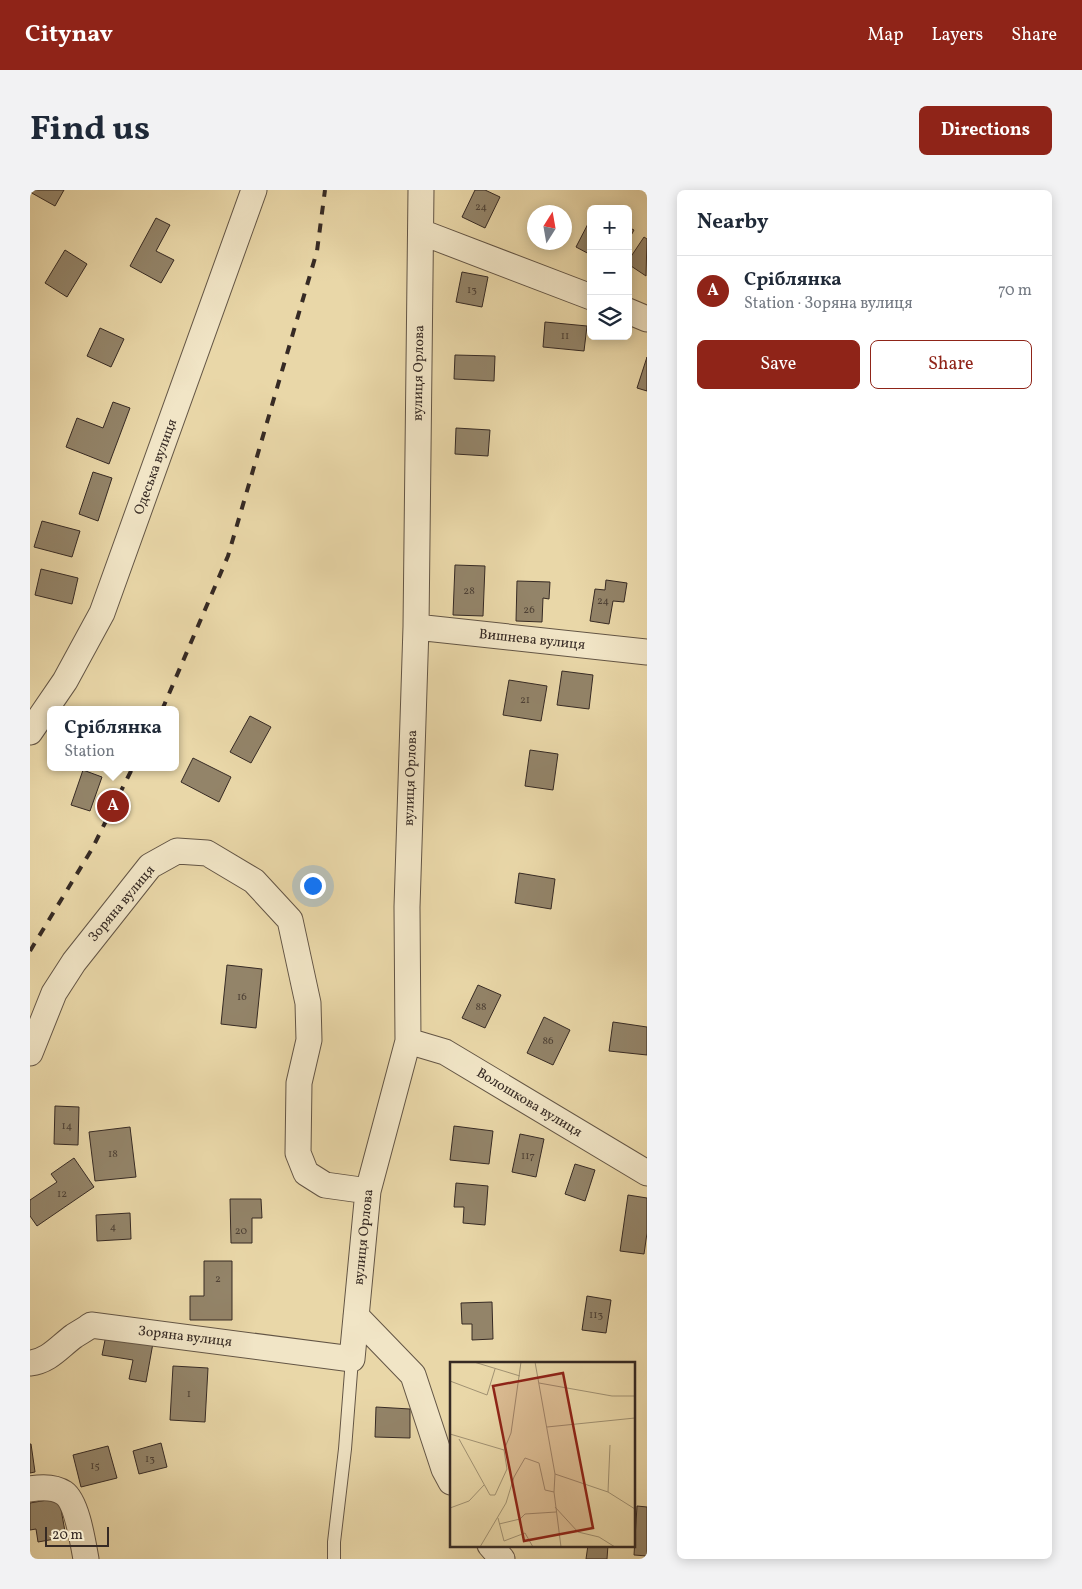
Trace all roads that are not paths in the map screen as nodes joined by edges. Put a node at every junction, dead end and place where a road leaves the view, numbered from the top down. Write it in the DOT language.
graph roads {
  1 [pos="254,190"];
  2 [pos="421,190"];
  3 [pos="421,232"];
  4 [pos="587,295"];
  5 [pos="632,312"];
  6 [pos="647,318"];
  7 [pos="416,627"];
  8 [pos="647,652"];
  9 [pos="48,706"];
  10 [pos="47,707"];
  11 [pos="30,732"];
  12 [pos="408,1041"];
  13 [pos="30,1053"];
  14 [pos="647,1173"];
  15 [pos="368,1191"];
  16 [pos="356,1316"];
  17 [pos="352,1359"];
  18 [pos="30,1363"];
  19 [pos="450,1480"];
  20 [pos="30,1489"];
  21 [pos="491,1546"];
  22 [pos="86,1559"];
  23 [pos="334,1559"];
  24 [pos="502,1559"];
  1 -- 9 [label="street, Одеська вулиця"];
  2 -- 3 [label="street, вулиця Орлова"];
  3 -- 4 [label="street"];
  3 -- 7 [label="street, вулиця Орлова"];
  5 -- 6 [label="street"];
  7 -- 8 [label="street, Вишнева вулиця"];
  7 -- 12 [label="street, вулиця Орлова"];
  10 -- 11 [label="street, Одеська вулиця"];
  12 -- 14 [label="street, Волошкова вулиця"];
  12 -- 15 [label="street, вулиця Орлова"];
  13 -- 15 [label="street, Зоряна вулиця"];
  15 -- 16 [label="street, вулиця Орлова"];
  16 -- 17 [label="street, вулиця Орлова"];
  16 -- 19 [label="street"];
  17 -- 18 [label="street, Зоряна вулиця"];
  17 -- 23 [label="lane"];
  20 -- 22 [label="street"];
  21 -- 24 [label="street"];
}
